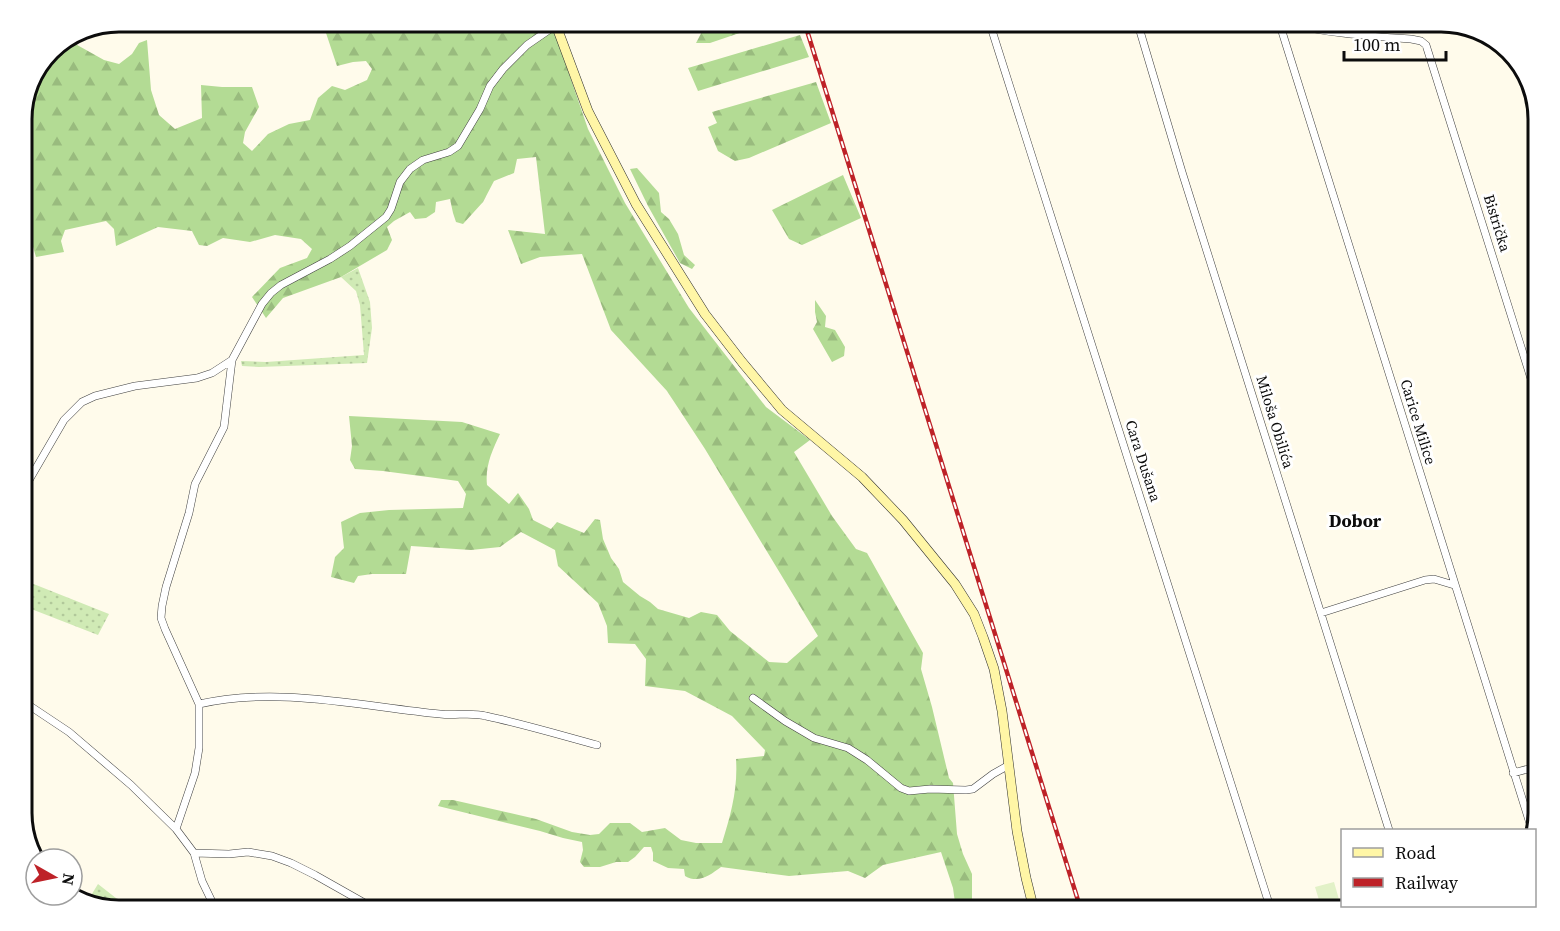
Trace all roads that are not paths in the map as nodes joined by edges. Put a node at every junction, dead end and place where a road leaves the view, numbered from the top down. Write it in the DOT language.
graph roads {
  1 [pos="544,32"];
  2 [pos="559,32"];
  3 [pos="992,32"];
  4 [pos="1140,32"];
  5 [pos="1281,32"];
  6 [pos="1323,32"];
  7 [pos="232,360"];
  8 [pos="1528,369"];
  9 [pos="32,475"];
  10 [pos="1454,585"];
  11 [pos="1321,613"];
  12 [pos="753,698"];
  13 [pos="199,704"];
  14 [pos="32,707"];
  15 [pos="597,745"];
  16 [pos="1009,765"];
  17 [pos="1528,769"];
  18 [pos="1514,773"];
  19 [pos="180,813"];
  20 [pos="163,816"];
  21 [pos="1528,818"];
  22 [pos="176,829"];
  23 [pos="1388,829"];
  24 [pos="194,853"];
  25 [pos="211,900"];
  26 [pos="359,900"];
  27 [pos="1032,900"];
  28 [pos="1268,900"];
  1 -- 7 [label="street"];
  2 -- 16 [label="main road"];
  3 -- 28 [label="street, Cara Dušana"];
  4 -- 11 [label="street, Miloša Obilića"];
  5 -- 10 [label="street, Carice Milice"];
  6 -- 8 [label="street, Bistrička"];
  7 -- 9 [label="street"];
  7 -- 13 [label="street"];
  10 -- 11 [label="street"];
  10 -- 18 [label="street, Carice Milice"];
  11 -- 23 [label="street, Miloša Obilića"];
  12 -- 16 [label="street"];
  13 -- 15 [label="street"];
  13 -- 19 [label="street"];
  14 -- 20 [label="street"];
  16 -- 27 [label="main road"];
  17 -- 18 [label="street"];
  18 -- 21 [label="street, Carice Milice"];
  19 -- 20 [label="street"];
  19 -- 22 [label="street"];
  20 -- 22 [label="street"];
  22 -- 24 [label="street"];
  24 -- 25 [label="street"];
  24 -- 26 [label="street"];
}
